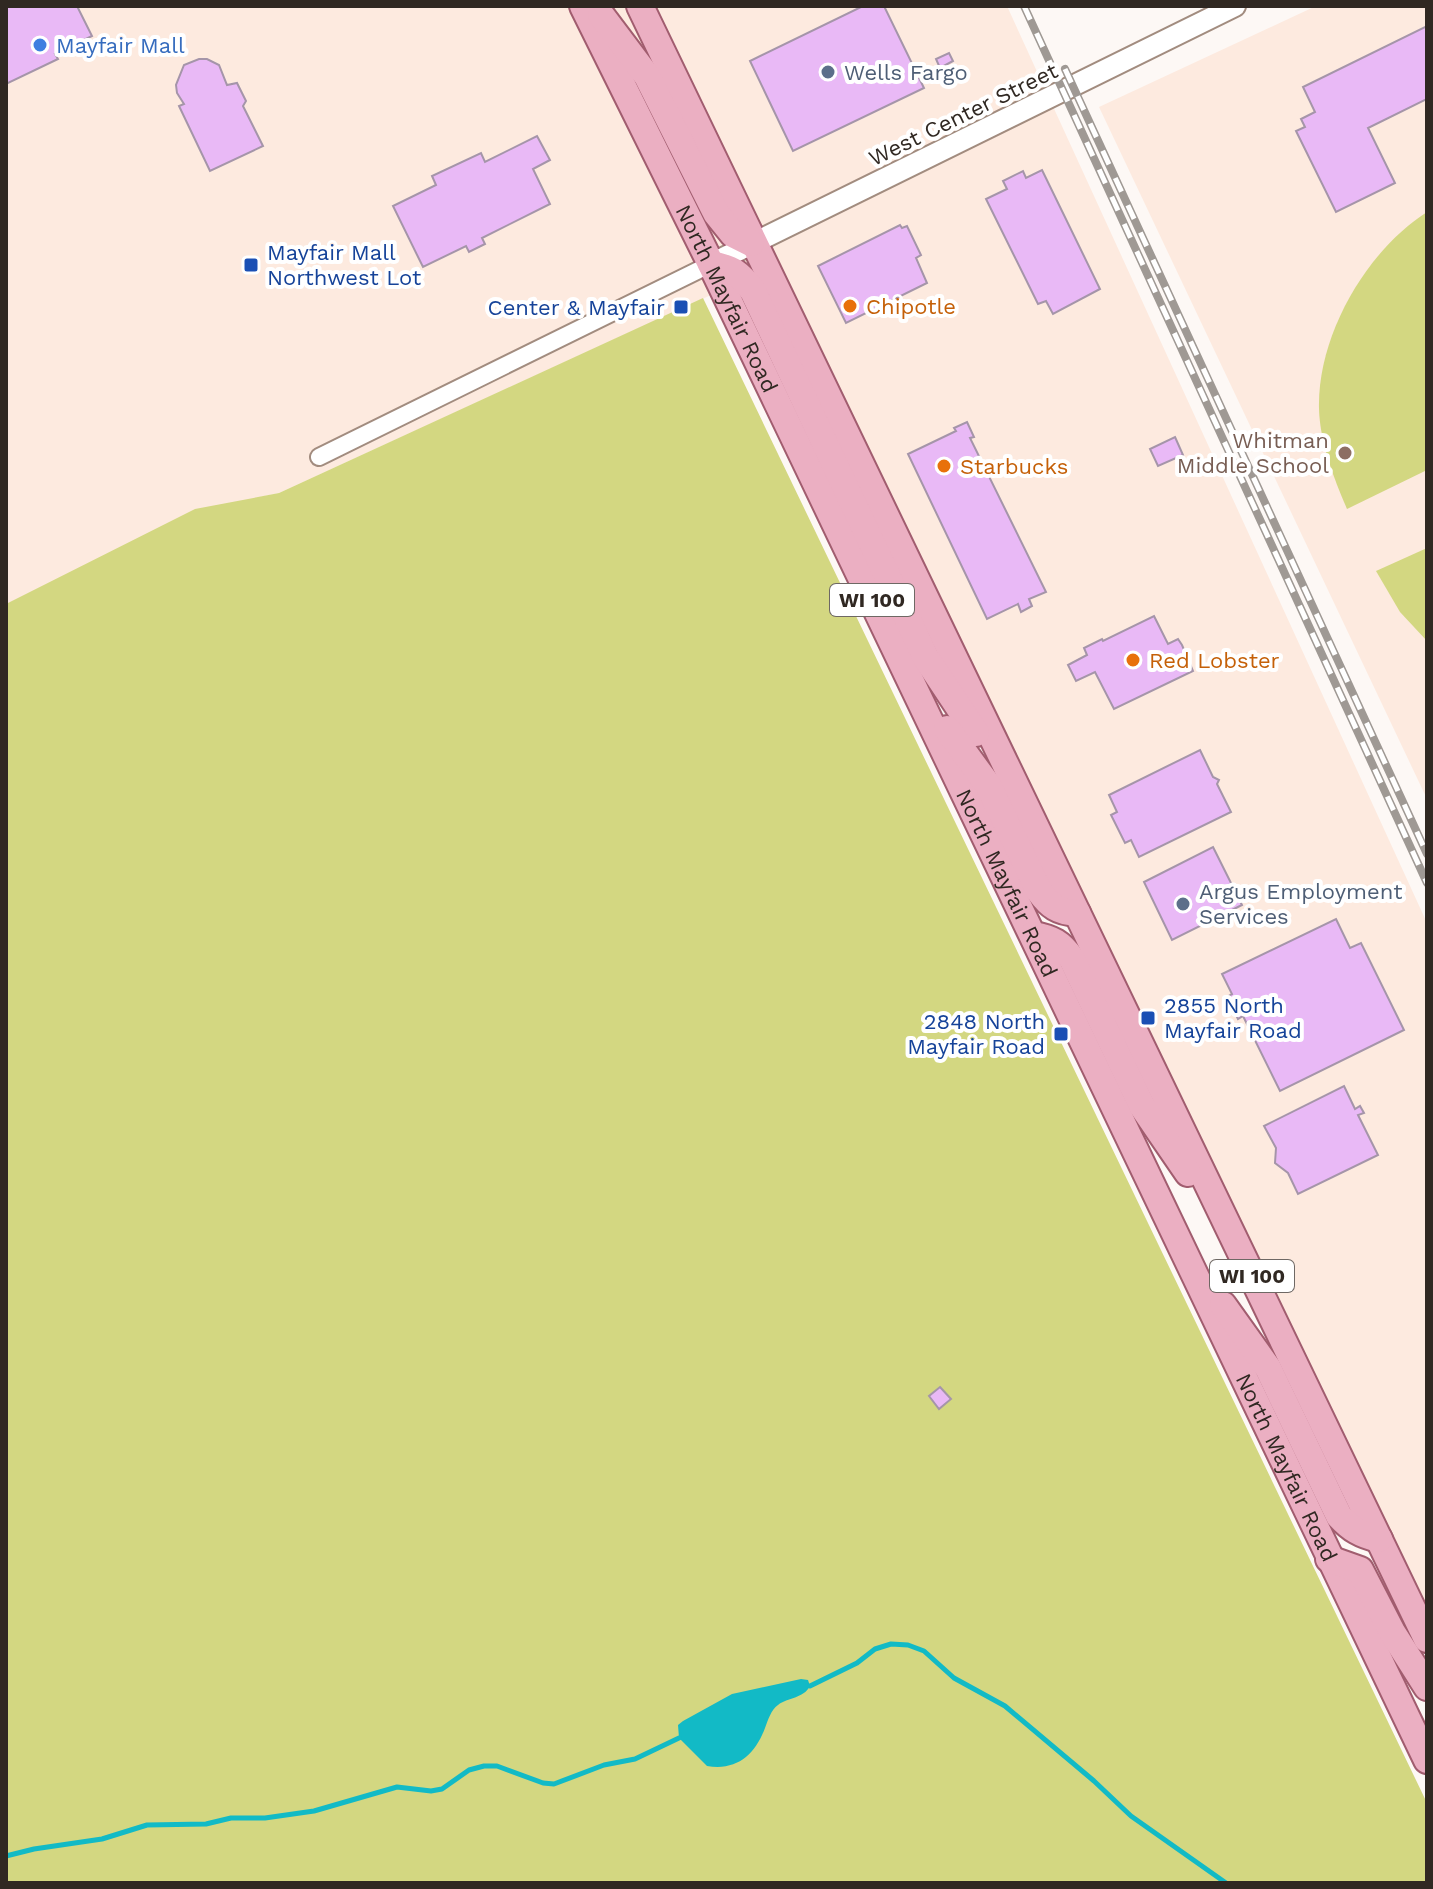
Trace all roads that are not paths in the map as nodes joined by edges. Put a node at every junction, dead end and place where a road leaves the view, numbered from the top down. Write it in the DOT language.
graph roads {
  1 [pos="583,6"];
  2 [pos="594,6"];
  3 [pos="621,6"];
  4 [pos="640,6"];
  5 [pos="1235,6"];
  6 [pos="677,84"];
  7 [pos="753,244"];
  8 [pos="711,264"];
  9 [pos="319,457"];
  10 [pos="910,677"];
  11 [pos="1016,787"];
  12 [pos="1077,913"];
  13 [pos="1033,935"];
  14 [pos="1233,1237"];
  15 [pos="1182,1246"];
  16 [pos="1379,1539"];
  17 [pos="1329,1559"];
  18 [pos="1427,1639"];
  19 [pos="1427,1687"];
  20 [pos="1427,1760"];
  1 -- 8 [label="main road, North Mayfair Road / WI 100"];
  2 -- 7 [label="main road"];
  3 -- 6 [label="main road"];
  4 -- 6 [label="main road, WI 100"];
  5 -- 7 [label="street, West Center Street"];
  6 -- 7 [label="main road, WI 100"];
  7 -- 8 [label="street, West Center Street"];
  7 -- 11 [label="main road, WI 100"];
  8 -- 9 [label="street"];
  8 -- 10 [label="main road, North Mayfair Road / WI 100"];
  8 -- 11 [label="main road"];
  10 -- 12 [label="main road"];
  10 -- 13 [label="main road, North Mayfair Road / WI 100"];
  11 -- 12 [label="main road, WI 100"];
  12 -- 14 [label="main road, WI 100"];
  13 -- 14 [label="main road"];
  13 -- 15 [label="main road, North Mayfair Road / WI 100"];
  14 -- 16 [label="main road, WI 100"];
  15 -- 16 [label="main road"];
  15 -- 17 [label="main road, North Mayfair Road / WI 100"];
  16 -- 18 [label="main road, WI 100"];
  17 -- 19 [label="main road"];
  17 -- 20 [label="main road, North Mayfair Road / WI 100"];
}
